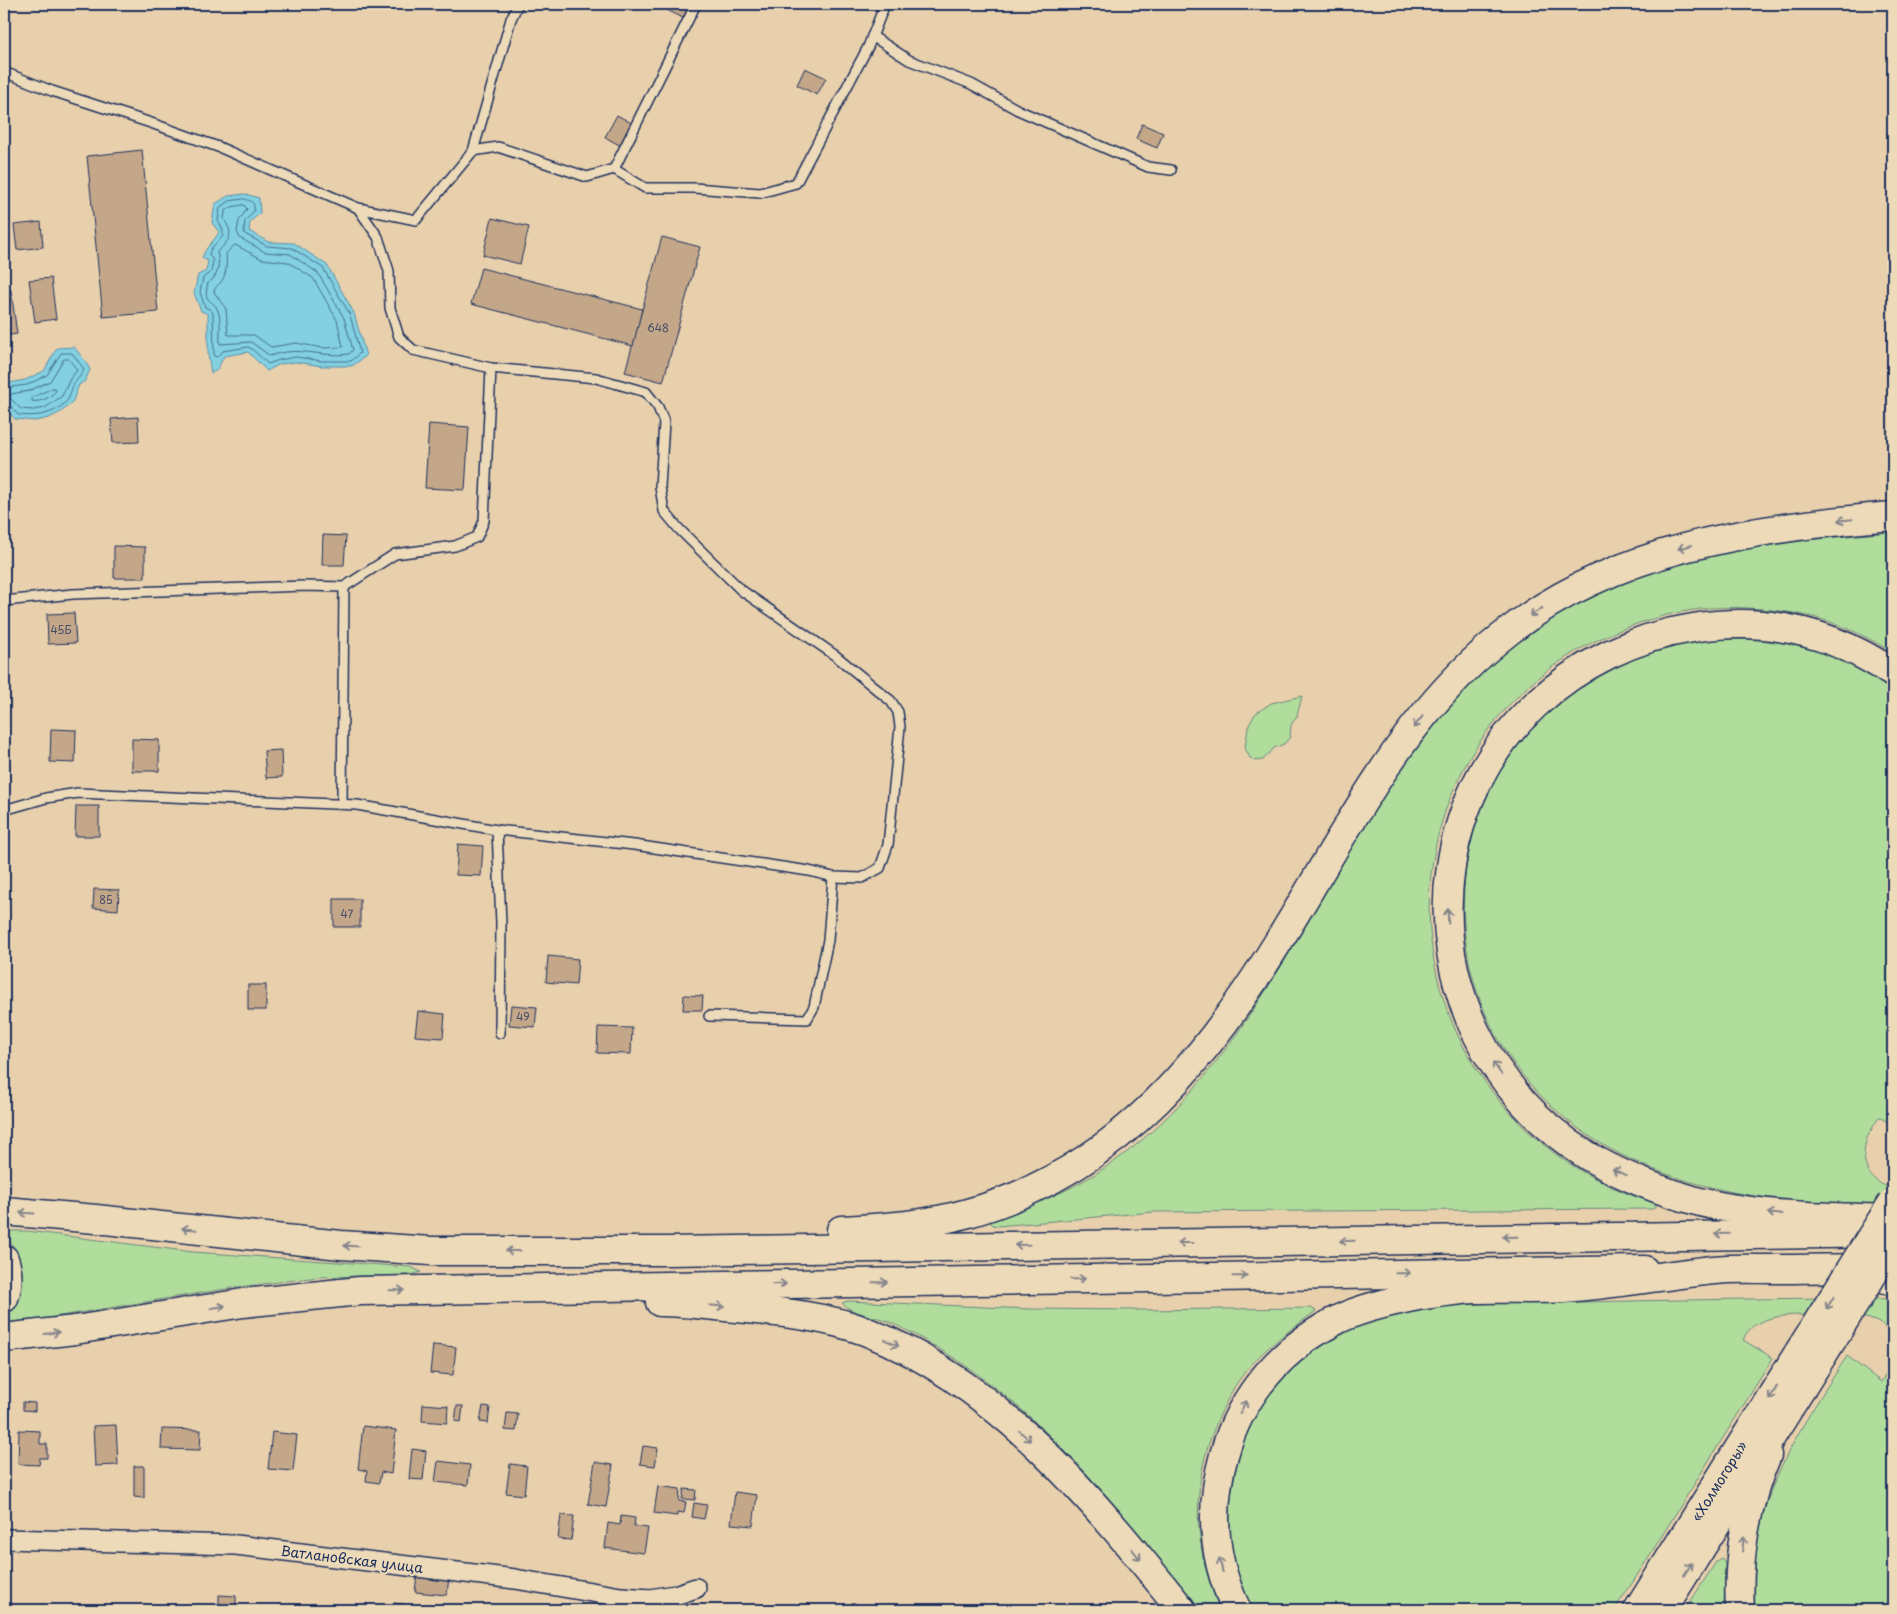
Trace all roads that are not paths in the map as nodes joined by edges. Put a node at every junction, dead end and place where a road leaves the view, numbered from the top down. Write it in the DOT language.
graph roads {
  1 [pos="518,4"];
  2 [pos="696,4"];
  3 [pos="886,4"];
  4 [pos="872,36"];
  5 [pos="4,72"];
  6 [pos="473,150"];
  7 [pos="614,169"];
  8 [pos="1171,170"];
  9 [pos="358,208"];
  10 [pos="491,368"];
  11 [pos="1893,516"];
  12 [pos="344,588"];
  13 [pos="4,601"];
  14 [pos="1893,673"];
  15 [pos="342,804"];
  16 [pos="4,810"];
  17 [pos="497,830"];
  18 [pos="833,877"];
  19 [pos="709,1016"];
  20 [pos="500,1033"];
  21 [pos="1893,1202"];
  22 [pos="4,1211"];
  23 [pos="1893,1219"];
  24 [pos="1893,1233"];
  25 [pos="1893,1242"];
  26 [pos="541,1251"];
  27 [pos="4,1259"];
  28 [pos="1893,1267"];
  29 [pos="1805,1269"];
  30 [pos="1716,1270"];
  31 [pos="1893,1281"];
  32 [pos="470,1288"];
  33 [pos="4,1298"];
  34 [pos="4,1338"];
  35 [pos="1810,1354"];
  36 [pos="1718,1482"];
  37 [pos="4,1539"];
  38 [pos="696,1588"];
  39 [pos="1182,1610"];
  40 [pos="1237,1610"];
  41 [pos="1630,1610"];
  42 [pos="1638,1610"];
  43 [pos="1662,1610"];
  44 [pos="1740,1610"];
  1 -- 6 [label="lane"];
  2 -- 7 [label="lane"];
  3 -- 4 [label="lane"];
  4 -- 7 [label="lane"];
  4 -- 8 [label="lane"];
  5 -- 9 [label="lane"];
  6 -- 7 [label="lane"];
  6 -- 9 [label="lane"];
  9 -- 10 [label="lane"];
  10 -- 12 [label="lane"];
  10 -- 18 [label="lane"];
  11 -- 26 [label="main road, one-way"];
  12 -- 13 [label="lane"];
  12 -- 15 [label="lane"];
  23 -- 14 [label="main road, one-way"];
  15 -- 16 [label="lane"];
  15 -- 17 [label="lane"];
  17 -- 18 [label="lane"];
  17 -- 20 [label="lane"];
  18 -- 19 [label="lane"];
  21 -- 35 [label="main road, one-way, bridge"];
  26 -- 22 [label="main road, one-way"];
  24 -- 26 [label="main road, one-way"];
  25 -- 35 [label="main road, bridge"];
  27 -- 33 [label="main road"];
  28 -- 29 [label="main road"];
  29 -- 30 [label="main road"];
  29 -- 31 [label="main road"];
  32 -- 30 [label="main road, one-way"];
  40 -- 30 [label="main road, one-way"];
  34 -- 32 [label="main road, one-way"];
  32 -- 39 [label="main road, one-way"];
  35 -- 36 [label="main road, «Холмогоры», one-way"];
  43 -- 35 [label="main road, «Холмогоры», one-way"];
  44 -- 35 [label="main road, one-way"];
  36 -- 41 [label="main road"];
  36 -- 42 [label="main road, «Холмогоры»"];
  37 -- 38 [label="street, Ватлановская улица"];
}
